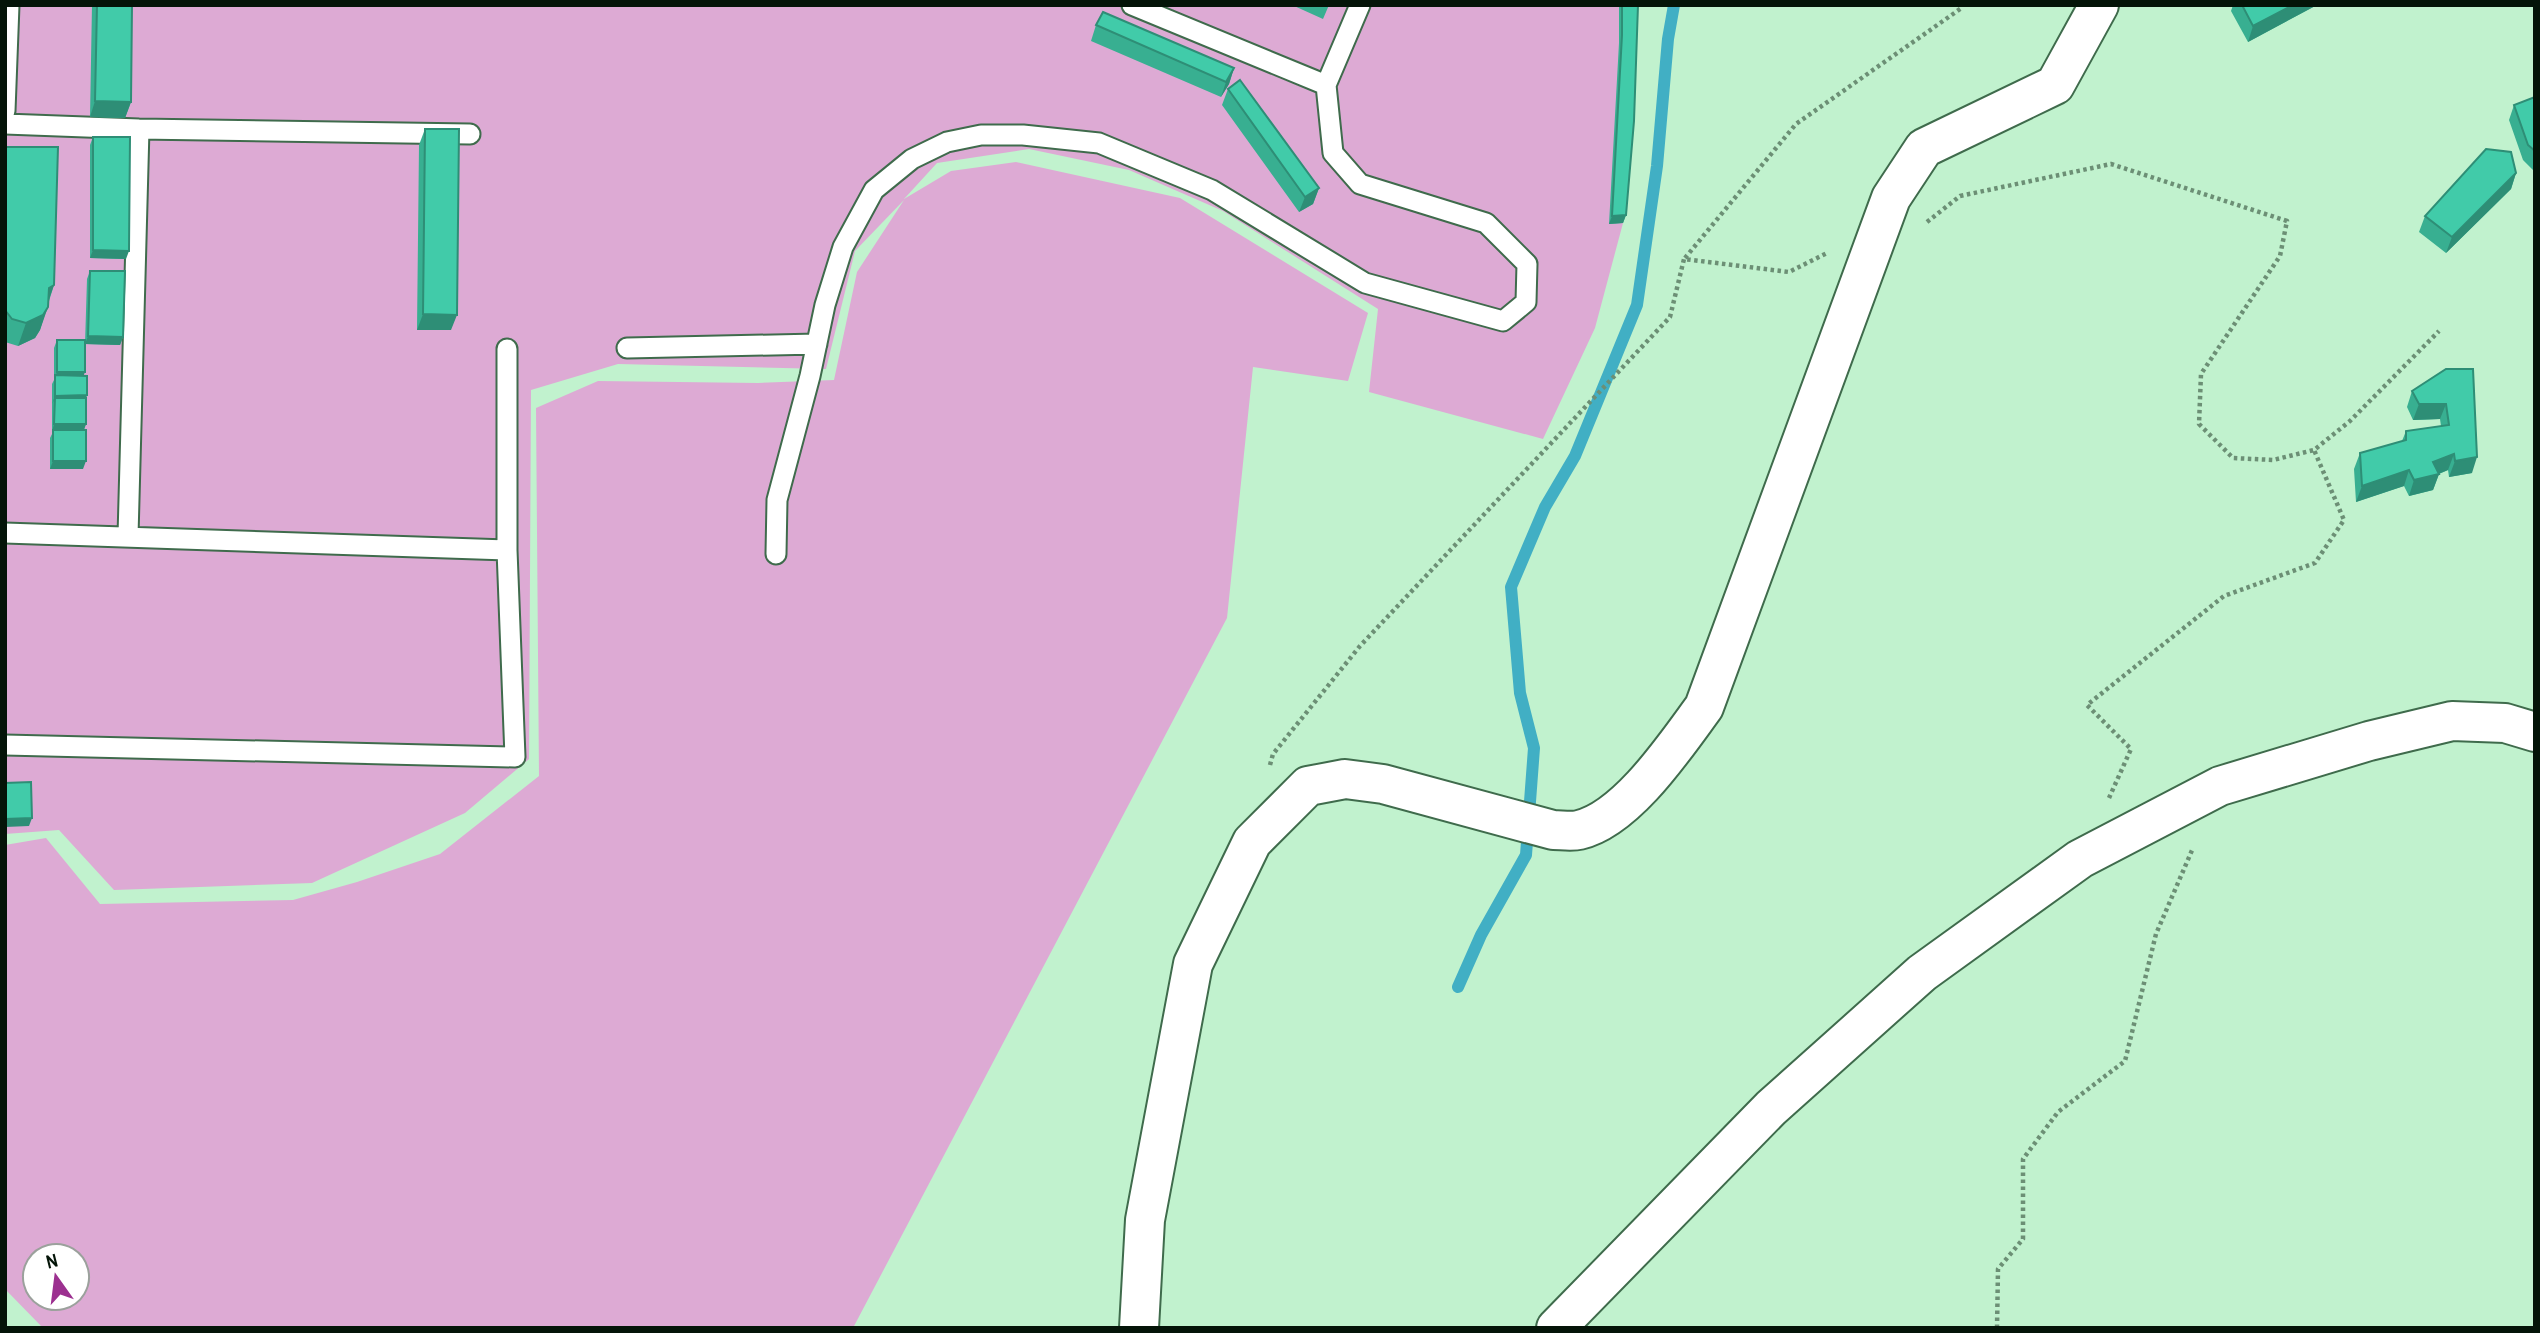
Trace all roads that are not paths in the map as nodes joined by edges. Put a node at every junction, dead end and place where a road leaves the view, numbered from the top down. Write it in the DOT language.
graph roads {
  1 [pos="9,5"];
  2 [pos="1132,5"];
  3 [pos="1360,5"];
  4 [pos="2099,5"];
  5 [pos="1326,85"];
  6 [pos="5,111"];
  7 [pos="5,124"];
  8 [pos="139,129"];
  9 [pos="470,134"];
  10 [pos="817,344"];
  11 [pos="627,348"];
  12 [pos="507,349"];
  13 [pos="5,533"];
  14 [pos="128,536"];
  15 [pos="507,550"];
  16 [pos="776,554"];
  17 [pos="2535,732"];
  18 [pos="5,745"];
  19 [pos="1139,1328"];
  20 [pos="1556,1328"];
  1 -- 6 [label="lane"];
  2 -- 5 [label="lane"];
  3 -- 5 [label="lane"];
  4 -- 19 [label="main road"];
  5 -- 10 [label="lane"];
  7 -- 8 [label="lane"];
  8 -- 9 [label="lane"];
  8 -- 14 [label="lane"];
  10 -- 11 [label="lane"];
  10 -- 16 [label="lane"];
  12 -- 15 [label="lane"];
  13 -- 14 [label="lane"];
  14 -- 15 [label="lane"];
  15 -- 18 [label="lane"];
  17 -- 20 [label="main road"];
}
